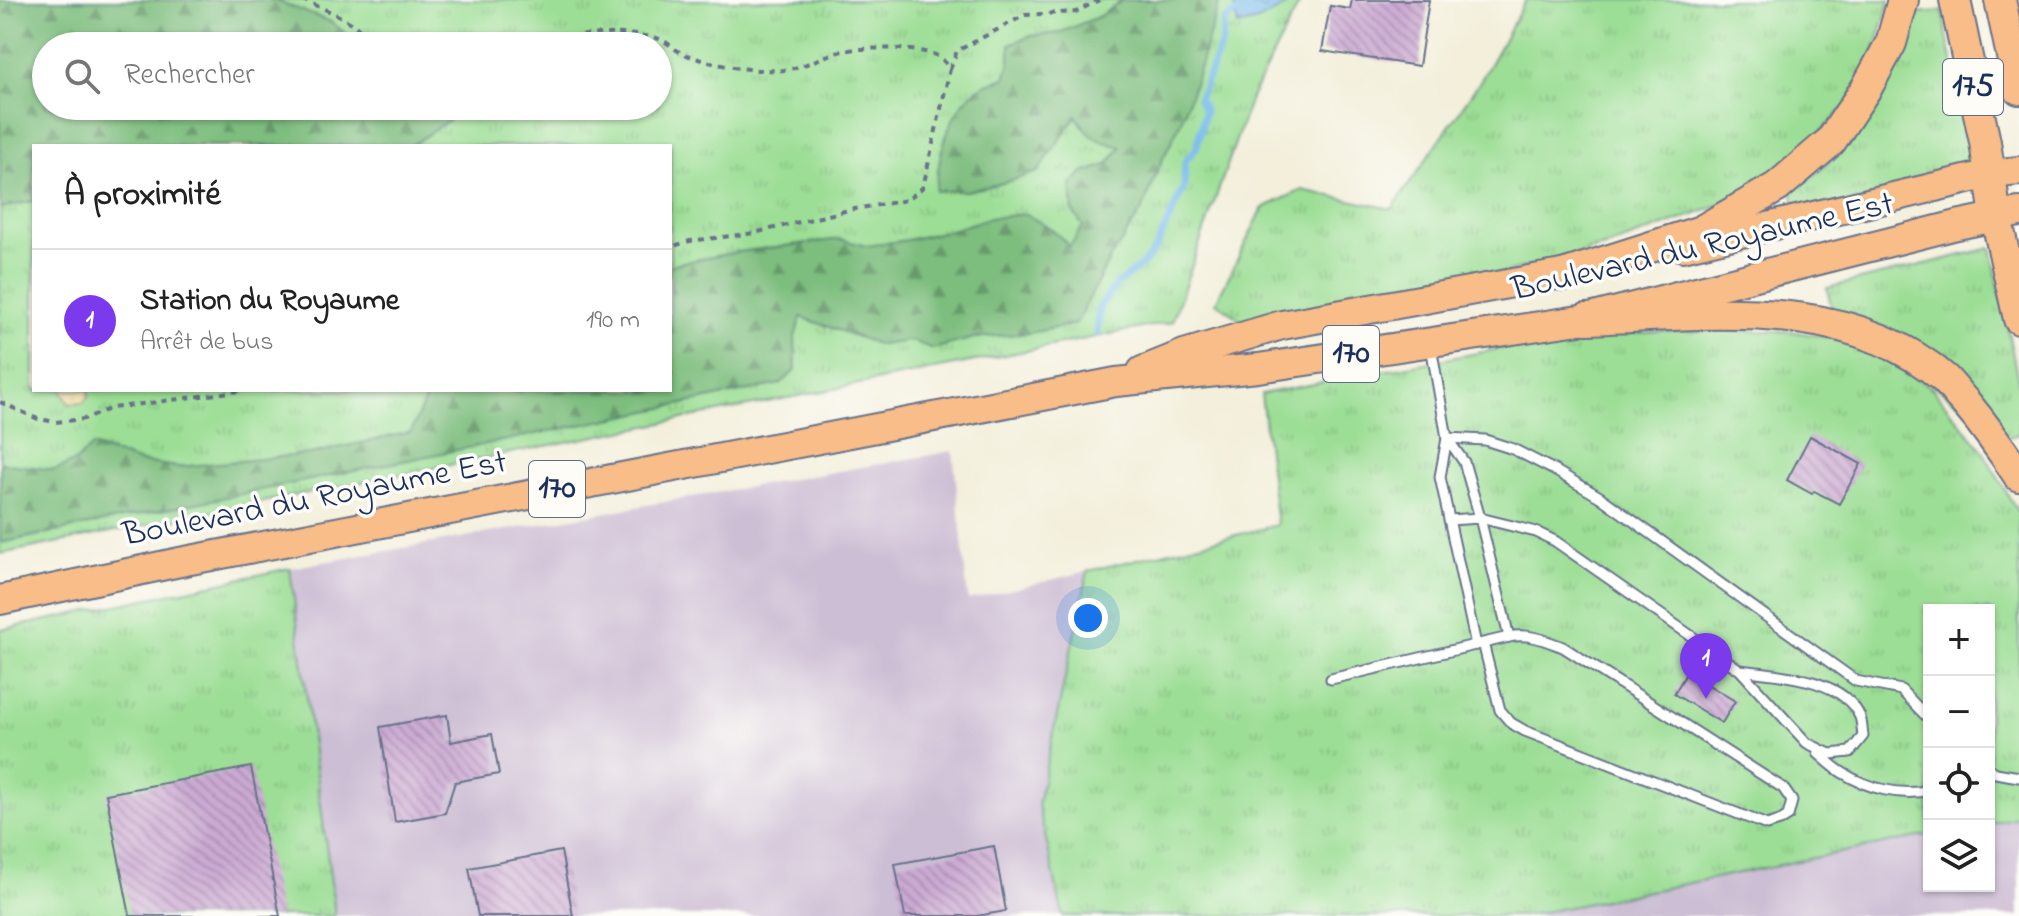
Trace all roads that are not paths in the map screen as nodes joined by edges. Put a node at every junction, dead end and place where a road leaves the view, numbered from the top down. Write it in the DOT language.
graph roads {
  1 [pos="1903,0"];
  2 [pos="1955,0"];
  3 [pos="2000,0"];
  4 [pos="2019,89"];
  5 [pos="2005,172"];
  6 [pos="2007,215"];
  7 [pos="1563,275"];
  8 [pos="1586,319"];
  9 [pos="2019,319"];
  10 [pos="1430,342"];
  11 [pos="1116,382"];
  12 [pos="1447,438"];
  13 [pos="2019,476"];
  14 [pos="1480,518"];
  15 [pos="1449,520"];
  16 [pos="0,600"];
  17 [pos="1509,637"];
  18 [pos="1480,644"];
  19 [pos="1740,670"];
  20 [pos="1331,679"];
  21 [pos="1923,713"];
  22 [pos="1807,743"];
  23 [pos="1995,773"];
  24 [pos="2019,777"];
  25 [pos="1923,792"];
  1 -- 7 [label="highway"];
  2 -- 5 [label="highway, 175"];
  3 -- 4 [label="highway, 175"];
  5 -- 6 [label="highway, 175"];
  5 -- 7 [label="main road, Boulevard du Royaume Est / 170"];
  6 -- 8 [label="main road, Boulevard du Royaume Est / 170"];
  6 -- 9 [label="highway, 175"];
  7 -- 11 [label="main road, Boulevard du Royaume Est / 170"];
  8 -- 10 [label="main road, Boulevard du Royaume Est / 170"];
  8 -- 13 [label="highway"];
  10 -- 11 [label="main road, Boulevard du Royaume Est / 170"];
  10 -- 12 [label="lane"];
  11 -- 16 [label="main road, Boulevard du Royaume Est / 170"];
  12 -- 14 [label="lane"];
  12 -- 15 [label="lane"];
  12 -- 21 [label="lane"];
  14 -- 15 [label="lane"];
  14 -- 17 [label="lane"];
  14 -- 19 [label="lane"];
  15 -- 18 [label="lane"];
  17 -- 18 [label="lane"];
  17 -- 18 [label="lane"];
  18 -- 20 [label="lane"];
  19 -- 22 [label="lane"];
  19 -- 22 [label="lane"];
  22 -- 25 [label="lane"];
  23 -- 24 [label="lane"];
}
